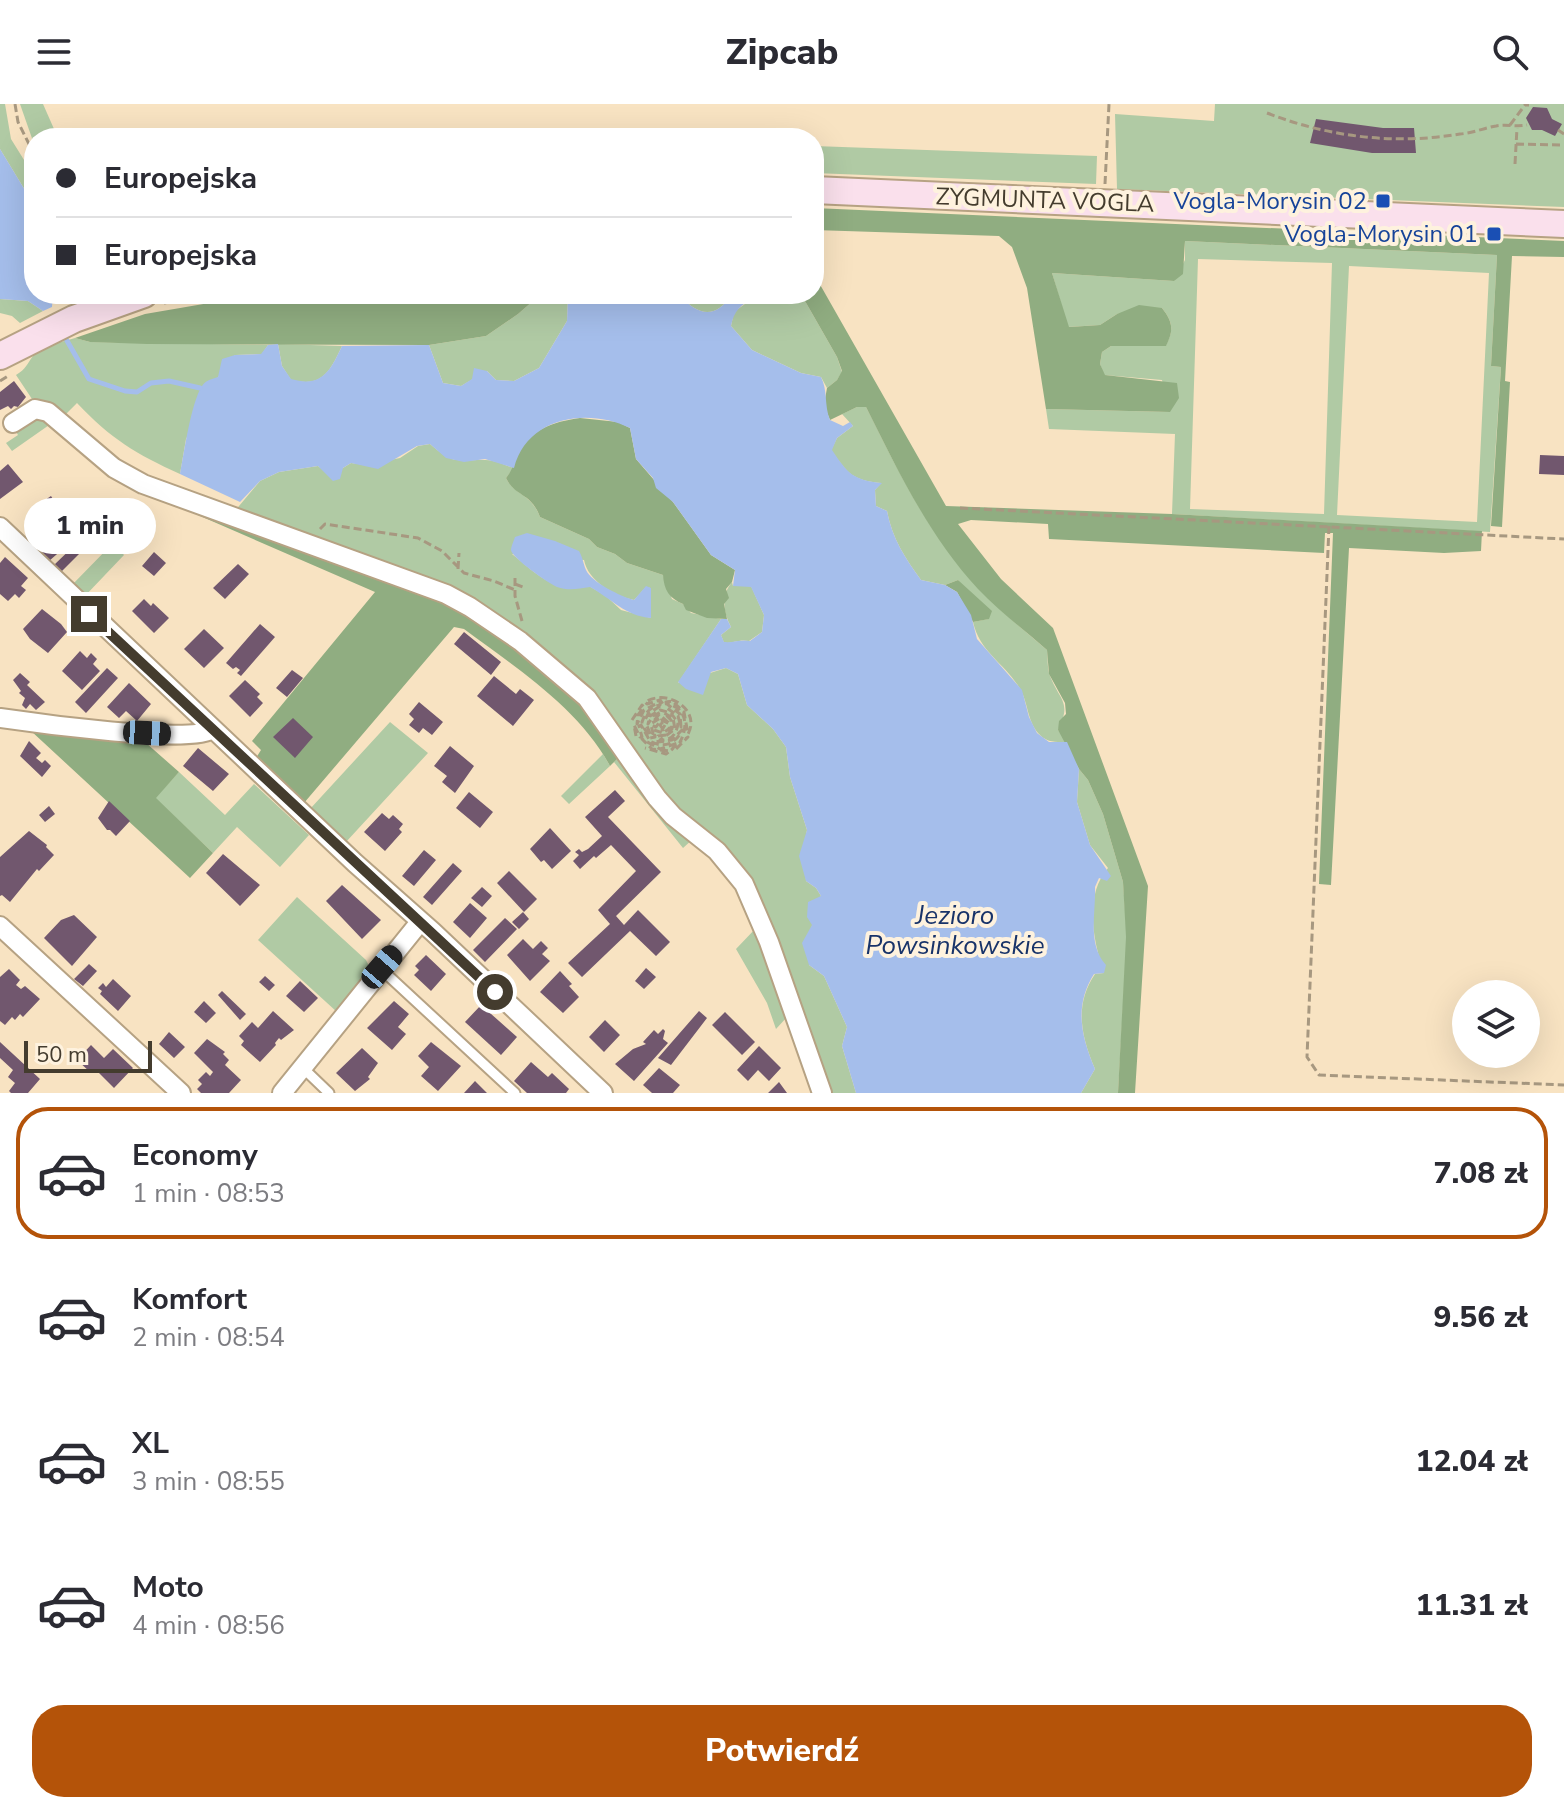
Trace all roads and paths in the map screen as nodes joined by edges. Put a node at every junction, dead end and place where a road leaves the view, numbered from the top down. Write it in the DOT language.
graph roads {
  1 [pos="15,104"];
  2 [pos="1109,104"];
  3 [pos="1529,105"];
  4 [pos="1267,113"];
  5 [pos="1527,125"];
  6 [pos="1510,126"];
  7 [pos="1517,126"];
  8 [pos="1558,130"];
  9 [pos="24,134"];
  10 [pos="1564,134"];
  11 [pos="1516,144"];
  12 [pos="1564,145"];
  13 [pos="1515,164"];
  14 [pos="824,190"];
  15 [pos="1104,202"];
  16 [pos="1564,224"];
  17 [pos="116,304"];
  18 [pos="0,356"];
  19 [pos="9,425"];
  20 [pos="960,508"];
  21 [pos="1329,526"];
  22 [pos="0,527"];
  23 [pos="372,531"];
  24 [pos="371,539"];
  25 [pos="1564,539"];
  26 [pos="305,542"];
  27 [pos="459,553"];
  28 [pos="458,569"];
  29 [pos="515,578"];
  30 [pos="515,584"];
  31 [pos="523,587"];
  32 [pos="515,590"];
  33 [pos="520,641"];
  34 [pos="0,718"];
  35 [pos="632,720"];
  36 [pos="662,728"];
  37 [pos="213,729"];
  38 [pos="420,922"];
  39 [pos="0,926"];
  40 [pos="381,969"];
  41 [pos="302,1068"];
  42 [pos="1564,1085"];
  43 [pos="181,1093"];
  44 [pos="282,1093"];
  45 [pos="329,1093"];
  46 [pos="515,1093"];
  47 [pos="603,1093"];
  48 [pos="822,1093"];
  1 -- 9 [label="path"];
  2 -- 15 [label="path"];
  3 -- 6 [label="path"];
  4 -- 6 [label="path"];
  5 -- 7 [label="path"];
  6 -- 7 [label="path"];
  7 -- 11 [label="path"];
  8 -- 10 [label="path"];
  11 -- 12 [label="path"];
  11 -- 13 [label="path"];
  14 -- 15 [label="street, ZYGMUNTA VOGLA"];
  15 -- 16 [label="street, ZYGMUNTA VOGLA"];
  17 -- 18 [label="street"];
  19 -- 26 [label="street"];
  20 -- 21 [label="path"];
  21 -- 25 [label="path"];
  21 -- 42 [label="path"];
  22 -- 37 [label="street"];
  23 -- 24 [label="path"];
  23 -- 26 [label="path"];
  23 -- 28 [label="path"];
  26 -- 33 [label="street"];
  27 -- 28 [label="path"];
  28 -- 32 [label="path"];
  29 -- 30 [label="path"];
  30 -- 31 [label="path"];
  30 -- 32 [label="path"];
  32 -- 33 [label="path"];
  33 -- 48 [label="street"];
  34 -- 37 [label="street"];
  35 -- 36 [label="path"];
  37 -- 38 [label="street"];
  38 -- 40 [label="street"];
  38 -- 47 [label="street"];
  39 -- 43 [label="street"];
  40 -- 41 [label="street"];
  40 -- 46 [label="lane"];
  41 -- 44 [label="street"];
  41 -- 45 [label="lane"];
}
